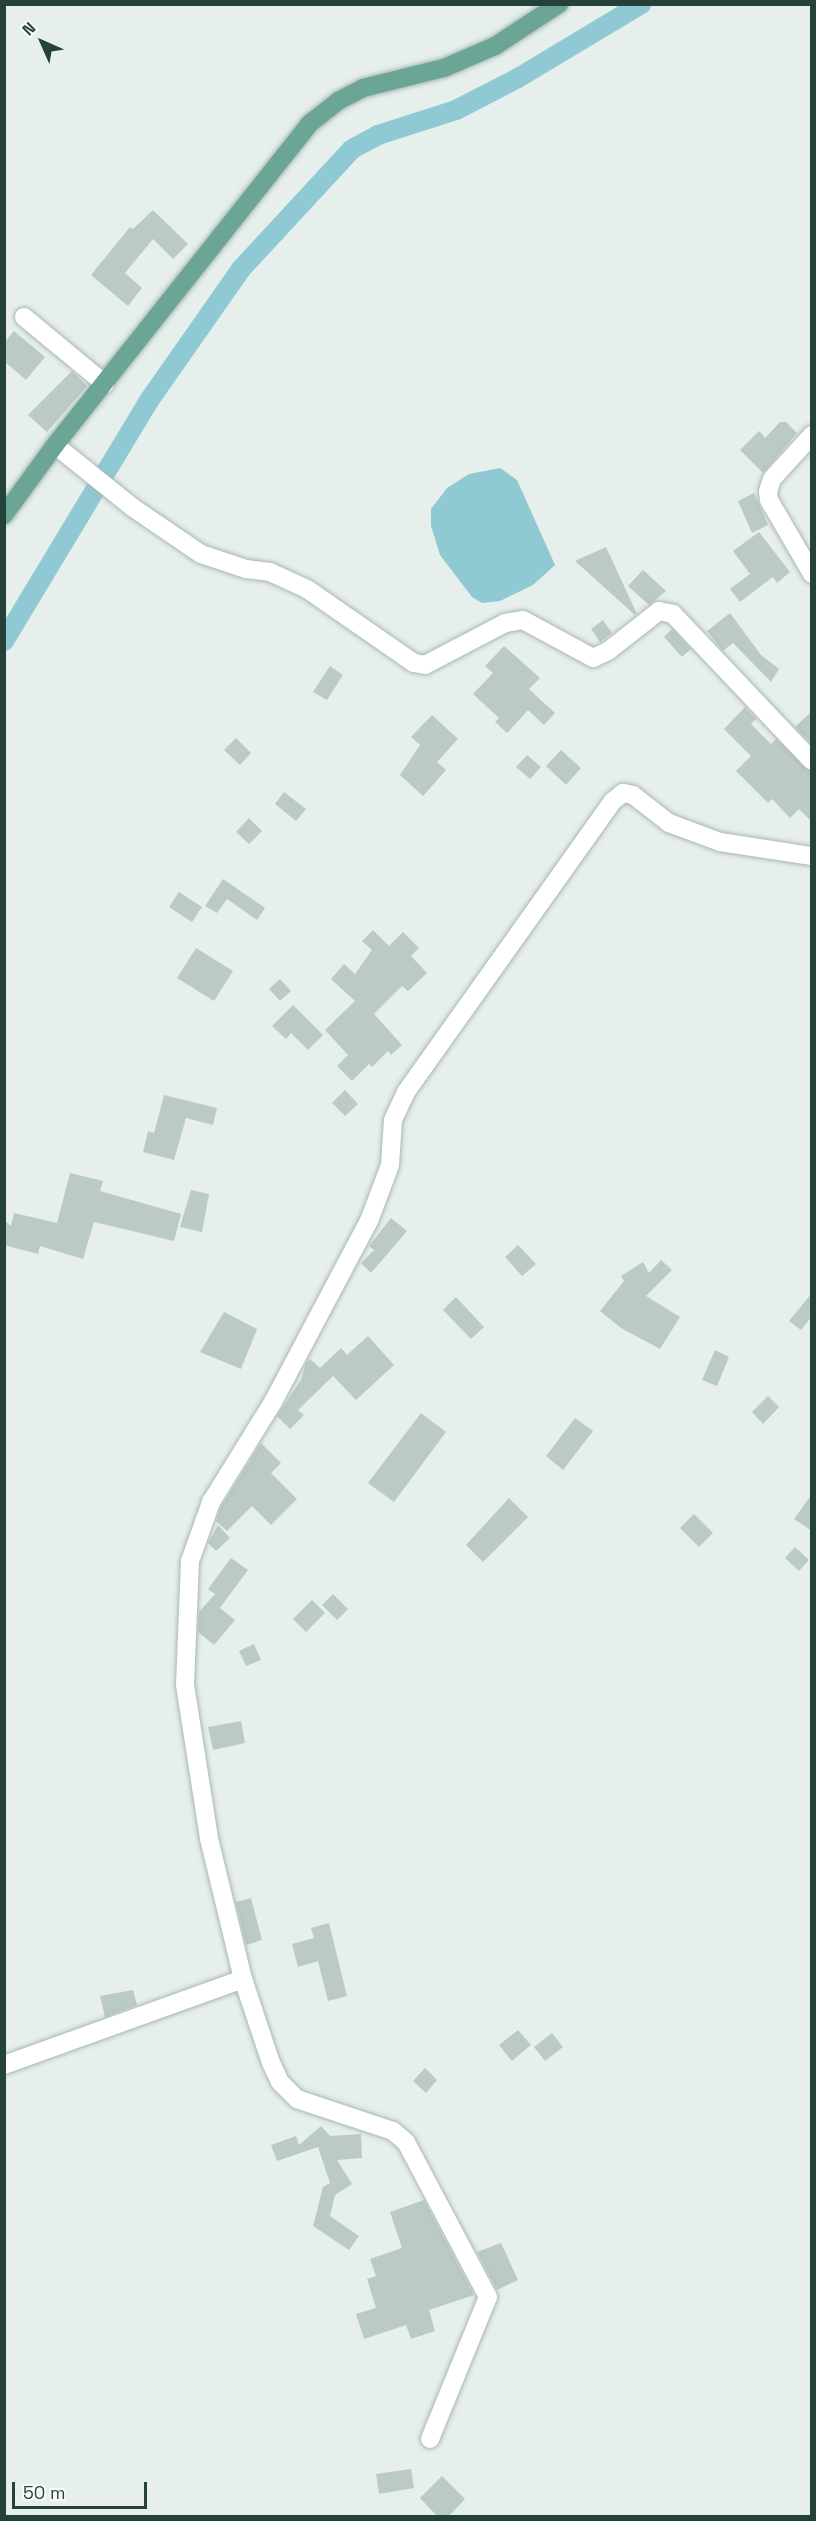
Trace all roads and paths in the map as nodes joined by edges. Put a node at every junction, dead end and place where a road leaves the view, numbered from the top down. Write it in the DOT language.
graph roads {
  1 [pos="559,4"];
  2 [pos="24,317"];
  3 [pos="105,384"];
  4 [pos="812,435"];
  5 [pos="55,446"];
  6 [pos="4,515"];
  7 [pos="812,574"];
  8 [pos="812,762"];
  9 [pos="812,856"];
  10 [pos="243,1978"];
  11 [pos="4,2066"];
  12 [pos="430,2439"];
  1 -- 3 [label="main road"];
  2 -- 3 [label="street"];
  3 -- 5 [label="main road"];
  4 -- 7 [label="street"];
  5 -- 6 [label="main road"];
  5 -- 8 [label="street"];
  9 -- 10 [label="street"];
  10 -- 11 [label="street"];
  10 -- 12 [label="street"];
}
